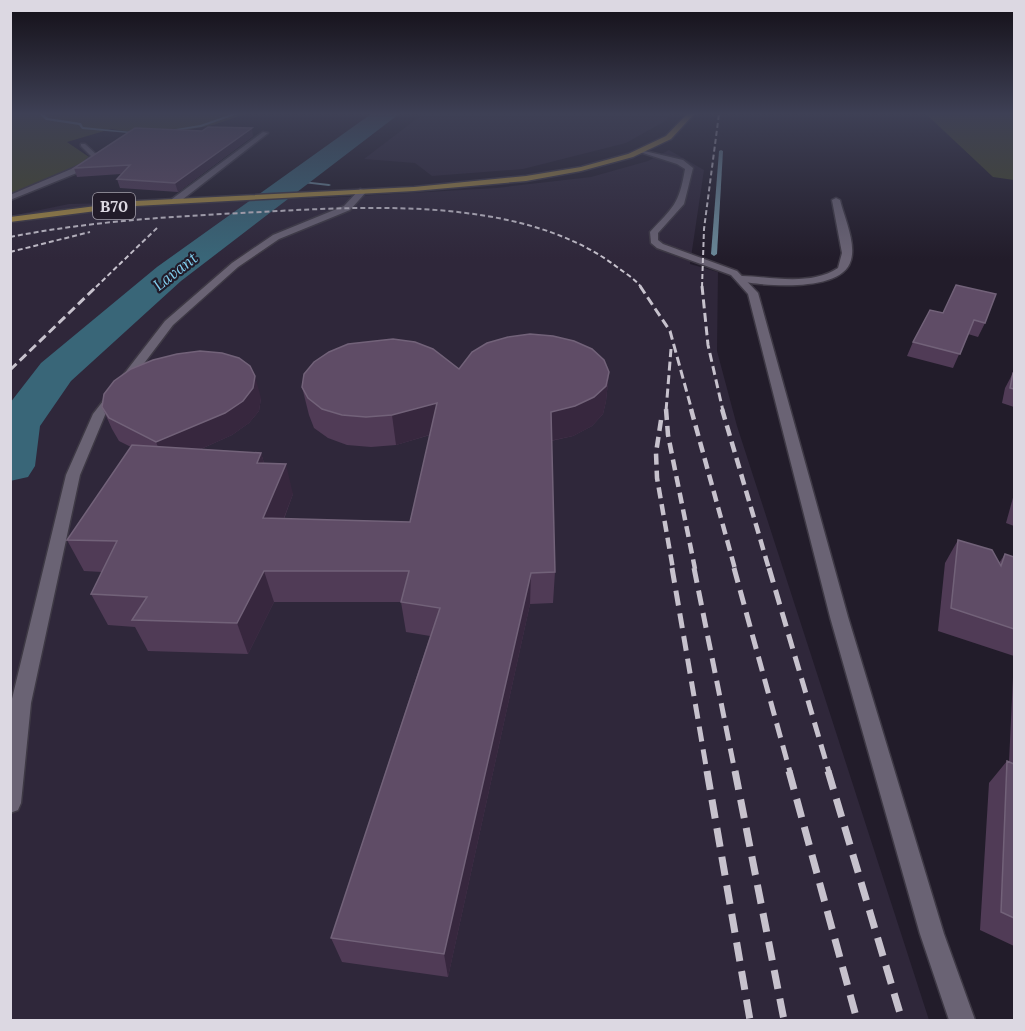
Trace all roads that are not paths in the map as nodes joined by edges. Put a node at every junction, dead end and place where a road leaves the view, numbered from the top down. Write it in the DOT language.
graph roads {
  1 [pos="89,162"];
  2 [pos="226,162"];
  3 [pos="606,162"];
  4 [pos="680,162"];
  5 [pos="363,191"];
  6 [pos="10,198"];
  7 [pos="836,200"];
  8 [pos="175,201"];
  9 [pos="10,220"];
  10 [pos="742,279"];
  11 [pos="10,802"];
  12 [pos="962,1020"];
  1 -- 6 [label="street"];
  2 -- 8 [label="street"];
  3 -- 5 [label="main road, B70"];
  4 -- 10 [label="street"];
  5 -- 8 [label="main road, B70"];
  5 -- 11 [label="street"];
  7 -- 10 [label="street"];
  8 -- 9 [label="main road, B70"];
  10 -- 12 [label="street"];
}
